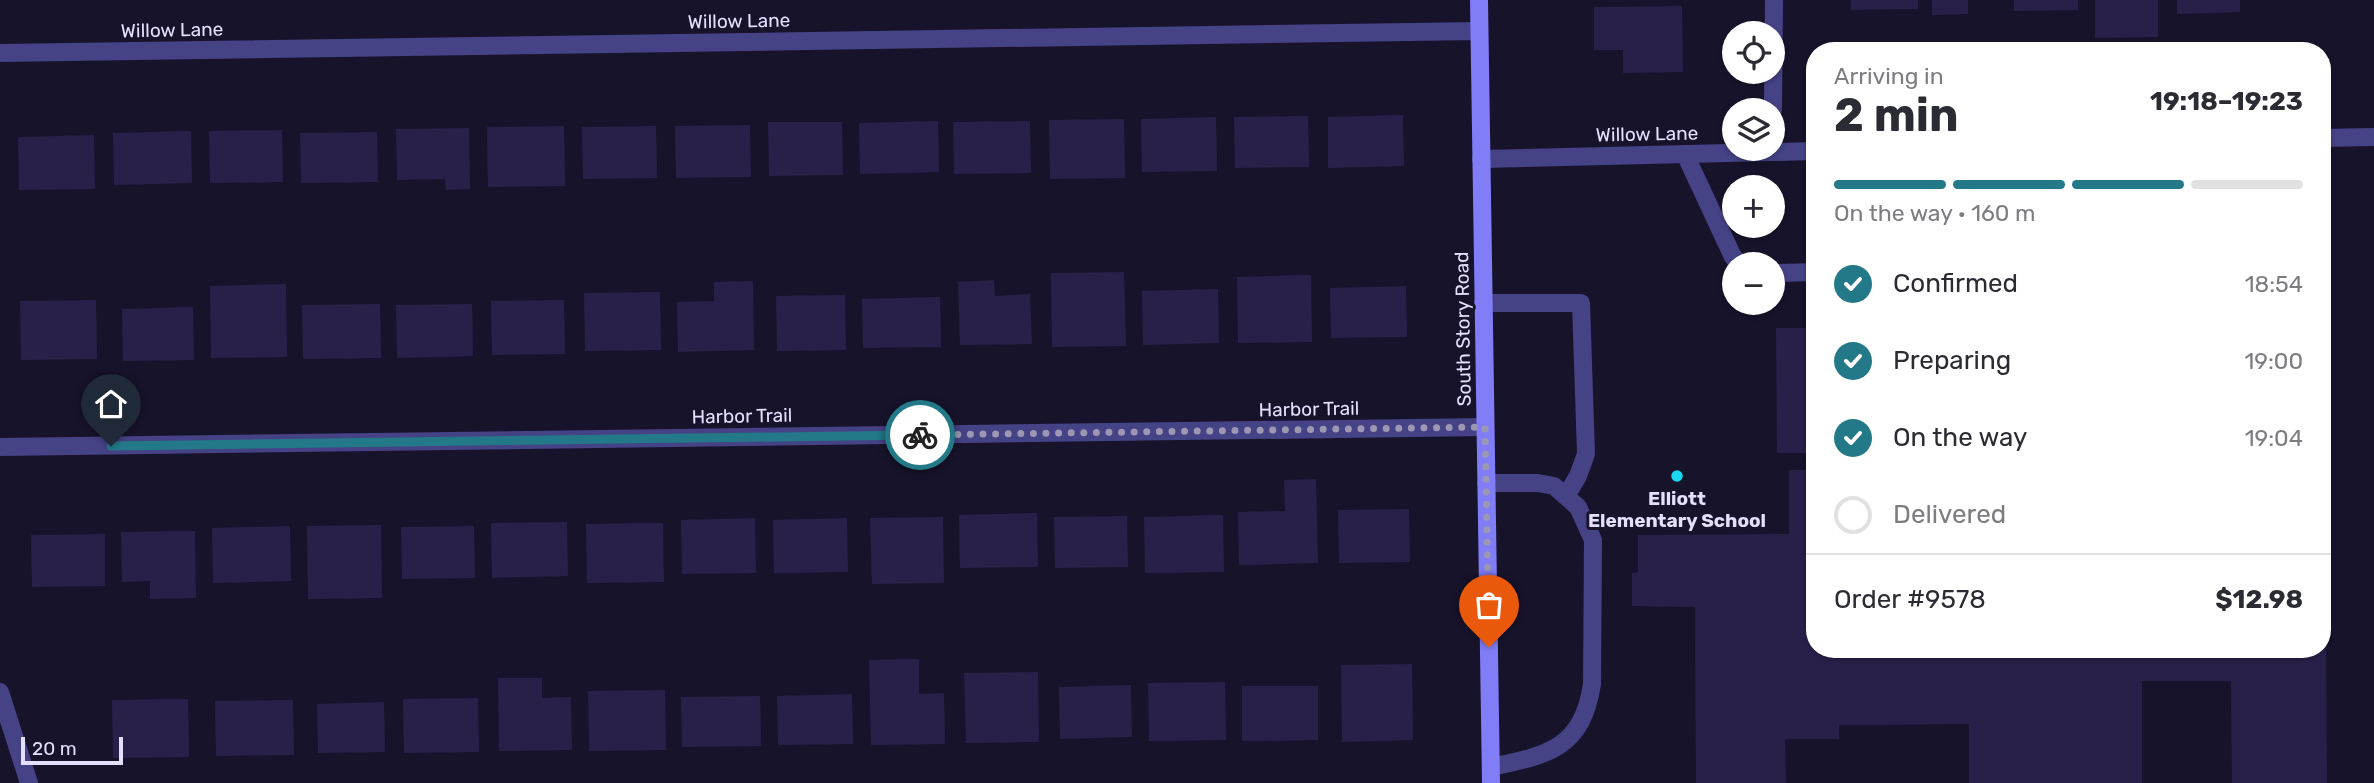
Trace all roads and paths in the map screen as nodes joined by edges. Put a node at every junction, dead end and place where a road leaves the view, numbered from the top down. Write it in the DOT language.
graph roads {
  1 [pos="1479,0"];
  2 [pos="1774,0"];
  3 [pos="1479,31"];
  4 [pos="0,53"];
  5 [pos="1773,98"];
  6 [pos="2374,137"];
  7 [pos="2331,138"];
  8 [pos="1785,150"];
  9 [pos="1806,151"];
  10 [pos="1722,152"];
  11 [pos="1685,154"];
  12 [pos="1481,159"];
  13 [pos="1731,252"];
  14 [pos="1785,272"];
  15 [pos="1806,272"];
  16 [pos="1483,303"];
  17 [pos="1485,427"];
  18 [pos="0,447"];
  19 [pos="1486,483"];
  20 [pos="1566,496"];
  21 [pos="0,692"];
  22 [pos="1491,775"];
  23 [pos="29,783"];
  1 -- 3 [label="main road, South Story Road"];
  2 -- 5 [label="street"];
  3 -- 4 [label="street, Willow Lane"];
  3 -- 12 [label="main road, South Story Road"];
  6 -- 7 [label="street"];
  8 -- 9 [label="street, Willow Lane"];
  10 -- 11 [label="street, Willow Lane"];
  11 -- 12 [label="street, Willow Lane"];
  11 -- 13 [label="street"];
  12 -- 16 [label="main road, South Story Road"];
  14 -- 15 [label="street"];
  16 -- 17 [label="main road, South Story Road"];
  16 -- 20 [label="street"];
  17 -- 18 [label="street, Harbor Trail"];
  17 -- 19 [label="main road, South Story Road"];
  19 -- 20 [label="street"];
  19 -- 22 [label="main road, South Story Road"];
  20 -- 22 [label="street"];
  21 -- 23 [label="street"];
}
